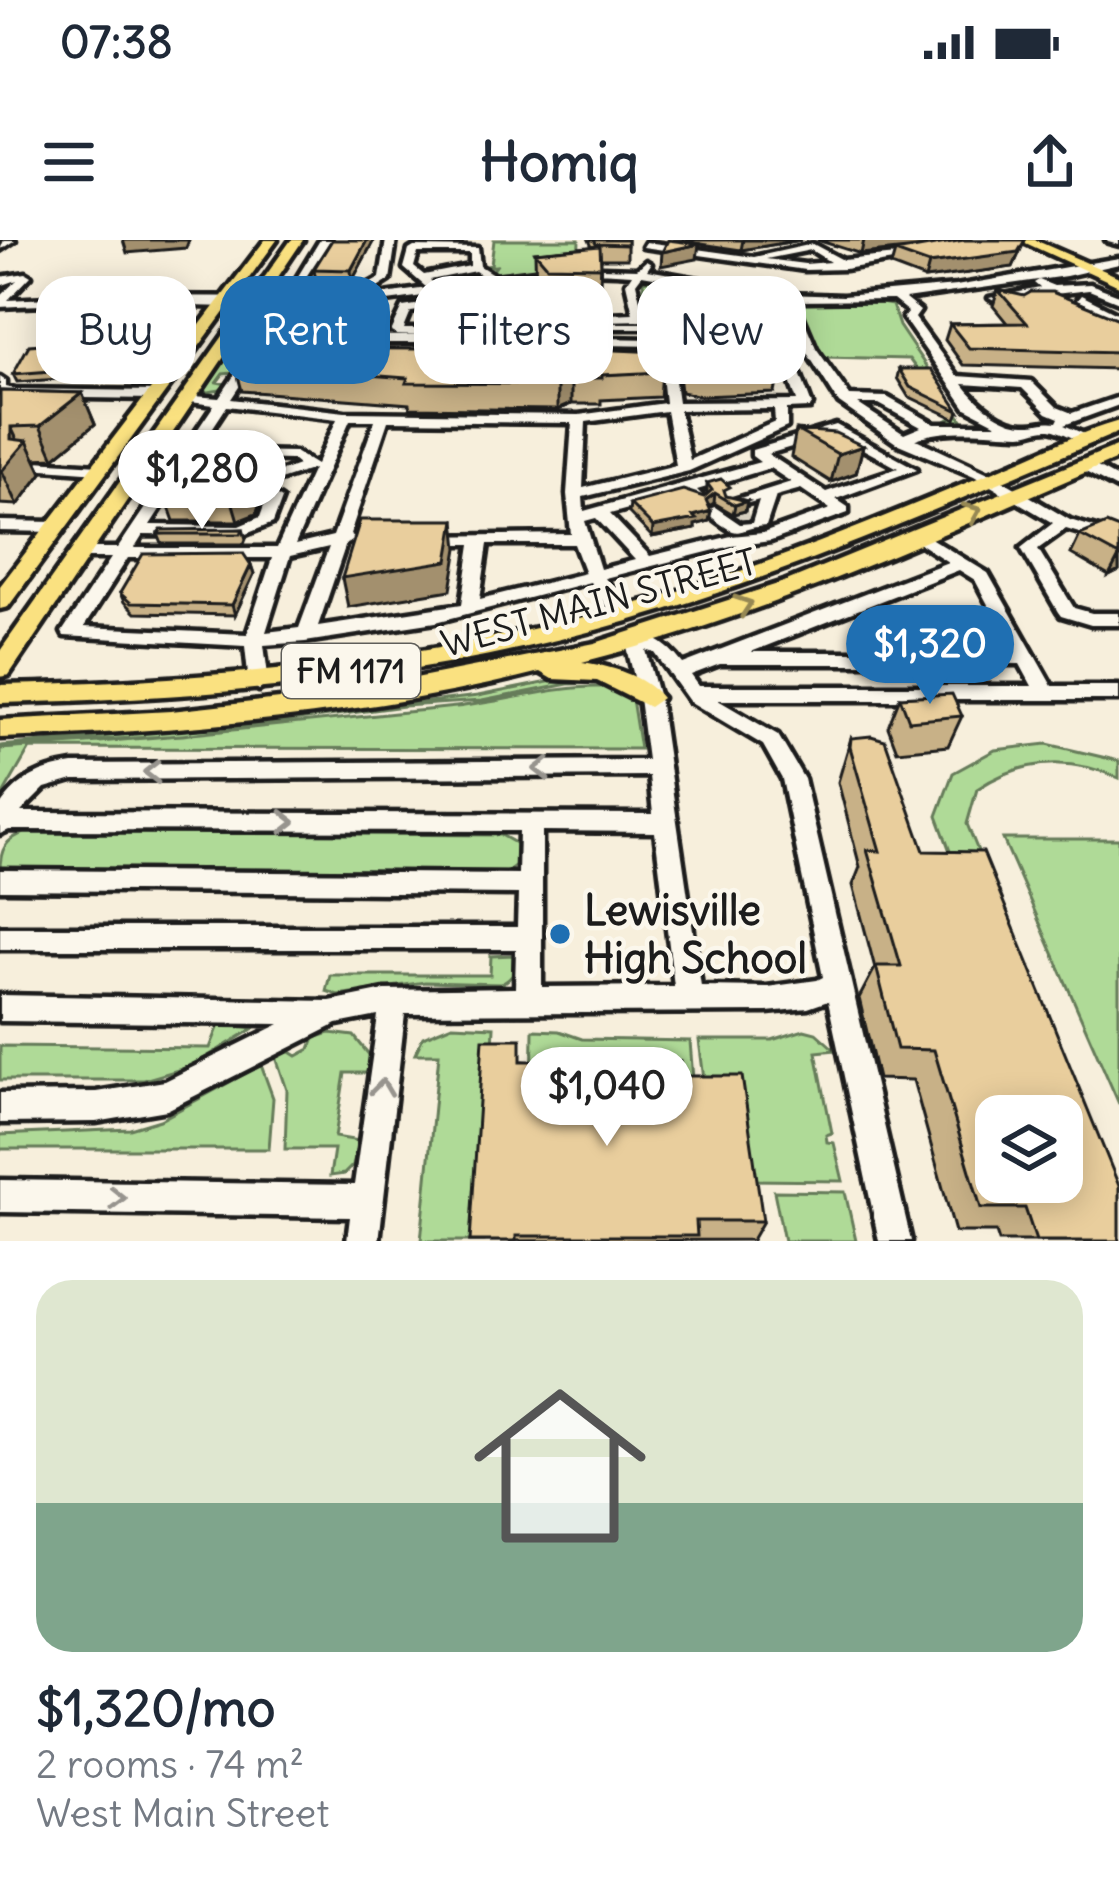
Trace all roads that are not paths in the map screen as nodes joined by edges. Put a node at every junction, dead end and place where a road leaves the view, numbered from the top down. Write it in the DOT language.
graph roads {
  1 [pos="10,240"];
  2 [pos="271,240"];
  3 [pos="297,240"];
  4 [pos="325,240"];
  5 [pos="391,240"];
  6 [pos="1025,240"];
  7 [pos="1048,240"];
  8 [pos="646,243"];
  9 [pos="0,247"];
  10 [pos="935,254"];
  11 [pos="753,259"];
  12 [pos="844,266"];
  13 [pos="1114,266"];
  14 [pos="477,268"];
  15 [pos="1086,268"];
  16 [pos="642,271"];
  17 [pos="244,276"];
  18 [pos="272,276"];
  19 [pos="301,276"];
  20 [pos="386,276"];
  21 [pos="418,276"];
  22 [pos="431,276"];
  23 [pos="489,276"];
  24 [pos="515,276"];
  25 [pos="670,276"];
  26 [pos="1028,278"];
  27 [pos="1119,282"];
  28 [pos="613,283"];
  29 [pos="631,283"];
  30 [pos="4,285"];
  31 [pos="1055,289"];
  32 [pos="806,297"];
  33 [pos="896,297"];
  34 [pos="1119,298"];
  35 [pos="36,302"];
  36 [pos="0,303"];
  37 [pos="220,308"];
  38 [pos="637,310"];
  39 [pos="914,310"];
  40 [pos="647,316"];
  41 [pos="1118,316"];
  42 [pos="414,337"];
  43 [pos="806,345"];
  44 [pos="220,350"];
  45 [pos="953,380"];
  46 [pos="0,381"];
  47 [pos="669,384"];
  48 [pos="798,384"];
  49 [pos="8,394"];
  50 [pos="155,395"];
  51 [pos="187,398"];
  52 [pos="222,400"];
  53 [pos="844,400"];
  54 [pos="1119,401"];
  55 [pos="780,405"];
  56 [pos="672,406"];
  57 [pos="346,416"];
  58 [pos="383,416"];
  59 [pos="1072,418"];
  60 [pos="579,419"];
  61 [pos="1050,424"];
  62 [pos="1010,425"];
  63 [pos="1119,426"];
  64 [pos="932,428"];
  65 [pos="961,429"];
  66 [pos="901,440"];
  67 [pos="1086,440"];
  68 [pos="118,444"];
  69 [pos="154,445"];
  70 [pos="732,446"];
  71 [pos="780,446"];
  72 [pos="331,448"];
  73 [pos="190,450"];
  74 [pos="1119,452"];
  75 [pos="848,456"];
  76 [pos="938,456"];
  77 [pos="764,458"];
  78 [pos="35,465"];
  79 [pos="316,466"];
  80 [pos="1084,466"];
  81 [pos="865,467"];
  82 [pos="684,468"];
  83 [pos="173,476"];
  84 [pos="93,477"];
  85 [pos="883,478"];
  86 [pos="990,479"];
  87 [pos="802,484"];
  88 [pos="1119,484"];
  89 [pos="126,486"];
  90 [pos="769,492"];
  91 [pos="575,494"];
  92 [pos="1017,494"];
  93 [pos="161,495"];
  94 [pos="308,498"];
  95 [pos="823,498"];
  96 [pos="274,499"];
  97 [pos="723,506"];
  98 [pos="842,510"];
  99 [pos="599,512"];
  100 [pos="577,518"];
  101 [pos="1064,523"];
  102 [pos="0,526"];
  103 [pos="56,527"];
  104 [pos="870,528"];
  105 [pos="138,530"];
  106 [pos="917,535"];
  107 [pos="340,538"];
  108 [pos="362,538"];
  109 [pos="400,538"];
  110 [pos="480,538"];
  111 [pos="578,538"];
  112 [pos="1119,540"];
  113 [pos="80,553"];
  114 [pos="284,553"];
  115 [pos="122,554"];
  116 [pos="961,563"];
  117 [pos="648,564"];
  118 [pos="595,578"];
  119 [pos="0,602"];
  120 [pos="470,608"];
  121 [pos="619,613"];
  122 [pos="1119,619"];
  123 [pos="305,636"];
  124 [pos="634,639"];
  125 [pos="254,640"];
  126 [pos="719,658"];
  127 [pos="1027,658"];
  128 [pos="4,662"];
  129 [pos="679,673"];
  130 [pos="259,683"];
  131 [pos="429,685"];
  132 [pos="78,693"];
  133 [pos="694,693"];
  134 [pos="1119,693"];
  135 [pos="0,694"];
  136 [pos="1046,694"];
  137 [pos="649,698"];
  138 [pos="0,729"];
  139 [pos="659,768"];
  140 [pos="531,822"];
  141 [pos="1,823"];
  142 [pos="666,823"];
  143 [pos="0,880"];
  144 [pos="530,884"];
  145 [pos="0,938"];
  146 [pos="529,938"];
  147 [pos="837,982"];
  148 [pos="689,998"];
  149 [pos="528,999"];
  150 [pos="393,1002"];
  151 [pos="0,1008"];
  152 [pos="333,1012"];
  153 [pos="0,1108"];
  154 [pos="0,1196"];
  155 [pos="368,1201"];
  156 [pos="363,1241"];
  157 [pos="895,1241"];
  1 -- 9 [label="street"];
  2 -- 17 [label="main road"];
  3 -- 18 [label="main road"];
  4 -- 19 [label="street"];
  5 -- 20 [label="street"];
  6 -- 15 [label="main road"];
  7 -- 13 [label="main road"];
  8 -- 11 [label="street"];
  8 -- 16 [label="street"];
  10 -- 12 [label="street"];
  11 -- 12 [label="street"];
  11 -- 12 [label="street"];
  13 -- 15 [label="street"];
  14 -- 21 [label="street"];
  14 -- 22 [label="street"];
  14 -- 23 [label="street"];
  15 -- 26 [label="street"];
  15 -- 27 [label="main road"];
  16 -- 24 [label="street"];
  16 -- 25 [label="street"];
  16 -- 29 [label="street"];
  26 -- 31 [label="street"];
  26 -- 33 [label="street"];
  28 -- 29 [label="street"];
  29 -- 38 [label="street"];
  30 -- 36 [label="street"];
  31 -- 34 [label="street"];
  31 -- 39 [label="street"];
  31 -- 41 [label="street"];
  32 -- 33 [label="street"];
  33 -- 39 [label="street"];
  35 -- 36 [label="street"];
  37 -- 50 [label="main road"];
  39 -- 45 [label="street"];
  40 -- 40 [label="street"];
  42 -- 52 [label="street"];
  43 -- 53 [label="street"];
  44 -- 51 [label="main road"];
  45 -- 59 [label="street"];
  45 -- 62 [label="street"];
  46 -- 49 [label="street"];
  47 -- 56 [label="street"];
  48 -- 55 [label="street"];
  49 -- 50 [label="street"];
  50 -- 51 [label="main road"];
  50 -- 68 [label="main road"];
  51 -- 52 [label="street"];
  51 -- 69 [label="main road"];
  52 -- 57 [label="street"];
  52 -- 73 [label="street"];
  53 -- 64 [label="street"];
  53 -- 66 [label="street"];
  54 -- 59 [label="street"];
  55 -- 56 [label="street"];
  55 -- 70 [label="street"];
  56 -- 60 [label="street"];
  56 -- 82 [label="street"];
  57 -- 58 [label="street"];
  57 -- 72 [label="street"];
  58 -- 60 [label="street"];
  58 -- 107 [label="street"];
  59 -- 61 [label="street"];
  60 -- 91 [label="street"];
  61 -- 62 [label="street"];
  61 -- 67 [label="street"];
  62 -- 65 [label="street"];
  63 -- 67 [label="main road, WEST MAIN STREET / FM 1171"];
  64 -- 65 [label="street"];
  64 -- 66 [label="street"];
  65 -- 76 [label="street"];
  66 -- 76 [label="street"];
  67 -- 86 [label="main road, WEST MAIN STREET / FM 1171"];
  68 -- 69 [label="main road"];
  68 -- 84 [label="main road"];
  69 -- 73 [label="street"];
  69 -- 89 [label="main road"];
  70 -- 77 [label="street"];
  70 -- 82 [label="street"];
  71 -- 75 [label="street"];
  71 -- 77 [label="street"];
  71 -- 85 [label="street"];
  72 -- 73 [label="street"];
  72 -- 79 [label="street"];
  73 -- 79 [label="street"];
  73 -- 83 [label="street"];
  74 -- 80 [label="main road, WEST MAIN STREET / FM 1171"];
  76 -- 86 [label="street"];
  77 -- 87 [label="street"];
  77 -- 97 [label="street"];
  78 -- 84 [label="street"];
  79 -- 83 [label="street"];
  79 -- 94 [label="street"];
  80 -- 88 [label="street"];
  80 -- 92 [label="main road, WEST MAIN STREET / FM 1171"];
  81 -- 85 [label="street"];
  82 -- 91 [label="street"];
  83 -- 93 [label="street"];
  84 -- 89 [label="main road"];
  84 -- 103 [label="main road"];
  85 -- 95 [label="street"];
  86 -- 92 [label="street"];
  86 -- 104 [label="main road, WEST MAIN STREET / FM 1171"];
  87 -- 90 [label="street"];
  87 -- 95 [label="street"];
  89 -- 113 [label="main road"];
  90 -- 97 [label="street"];
  90 -- 97 [label="street"];
  91 -- 100 [label="street"];
  92 -- 101 [label="street"];
  106 -- 92 [label="main road, WEST MAIN STREET / FM 1171, one-way"];
  93 -- 96 [label="street"];
  93 -- 105 [label="street"];
  94 -- 96 [label="street"];
  94 -- 114 [label="street"];
  95 -- 98 [label="street"];
  96 -- 105 [label="street"];
  97 -- 99 [label="street"];
  98 -- 104 [label="street"];
  98 -- 117 [label="street"];
  99 -- 100 [label="street"];
  99 -- 117 [label="street"];
  100 -- 111 [label="street"];
  101 -- 112 [label="street"];
  101 -- 122 [label="street"];
  102 -- 103 [label="street"];
  103 -- 119 [label="main road"];
  104 -- 121 [label="main road, WEST MAIN STREET / FM 1171"];
  105 -- 115 [label="street"];
  106 -- 116 [label="street"];
  124 -- 106 [label="main road, WEST MAIN STREET / FM 1171, one-way"];
  107 -- 108 [label="street"];
  107 -- 114 [label="street"];
  107 -- 123 [label="street"];
  109 -- 110 [label="street"];
  110 -- 111 [label="street"];
  110 -- 120 [label="street"];
  111 -- 118 [label="street"];
  113 -- 115 [label="street"];
  113 -- 128 [label="main road"];
  114 -- 115 [label="street"];
  114 -- 125 [label="street"];
  115 -- 125 [label="street"];
  116 -- 126 [label="street"];
  116 -- 127 [label="street"];
  117 -- 118 [label="street"];
  118 -- 120 [label="street"];
  118 -- 121 [label="street"];
  120 -- 123 [label="street"];
  121 -- 124 [label="main road"];
  121 -- 130 [label="main road, WEST MAIN STREET / FM 1171"];
  123 -- 125 [label="street"];
  124 -- 129 [label="street"];
  124 -- 131 [label="main road, WEST MAIN STREET / FM 1171"];
  124 -- 137 [label="street"];
  125 -- 130 [label="street"];
  126 -- 127 [label="street"];
  126 -- 129 [label="street"];
  127 -- 136 [label="street"];
  128 -- 132 [label="main road"];
  129 -- 133 [label="street"];
  130 -- 132 [label="main road, WEST MAIN STREET / FM 1171"];
  131 -- 137 [label="main road"];
  131 -- 138 [label="main road, WEST MAIN STREET / FM 1171"];
  132 -- 135 [label="main road, WEST MAIN STREET / FM 1171"];
  133 -- 136 [label="street"];
  133 -- 147 [label="street"];
  134 -- 136 [label="street"];
  137 -- 139 [label="street"];
  139 -- 141 [label="street, one-way"];
  139 -- 142 [label="street"];
  141 -- 140 [label="street, one-way"];
  140 -- 142 [label="street"];
  140 -- 144 [label="street"];
  142 -- 148 [label="street"];
  143 -- 144 [label="street"];
  144 -- 146 [label="street"];
  145 -- 146 [label="street"];
  146 -- 149 [label="street"];
  147 -- 148 [label="street"];
  147 -- 157 [label="street"];
  148 -- 149 [label="street"];
  149 -- 150 [label="street"];
  150 -- 152 [label="street"];
  155 -- 150 [label="street, one-way"];
  151 -- 152 [label="street"];
  152 -- 153 [label="street"];
  154 -- 155 [label="street, one-way"];
  155 -- 156 [label="street"];
}
